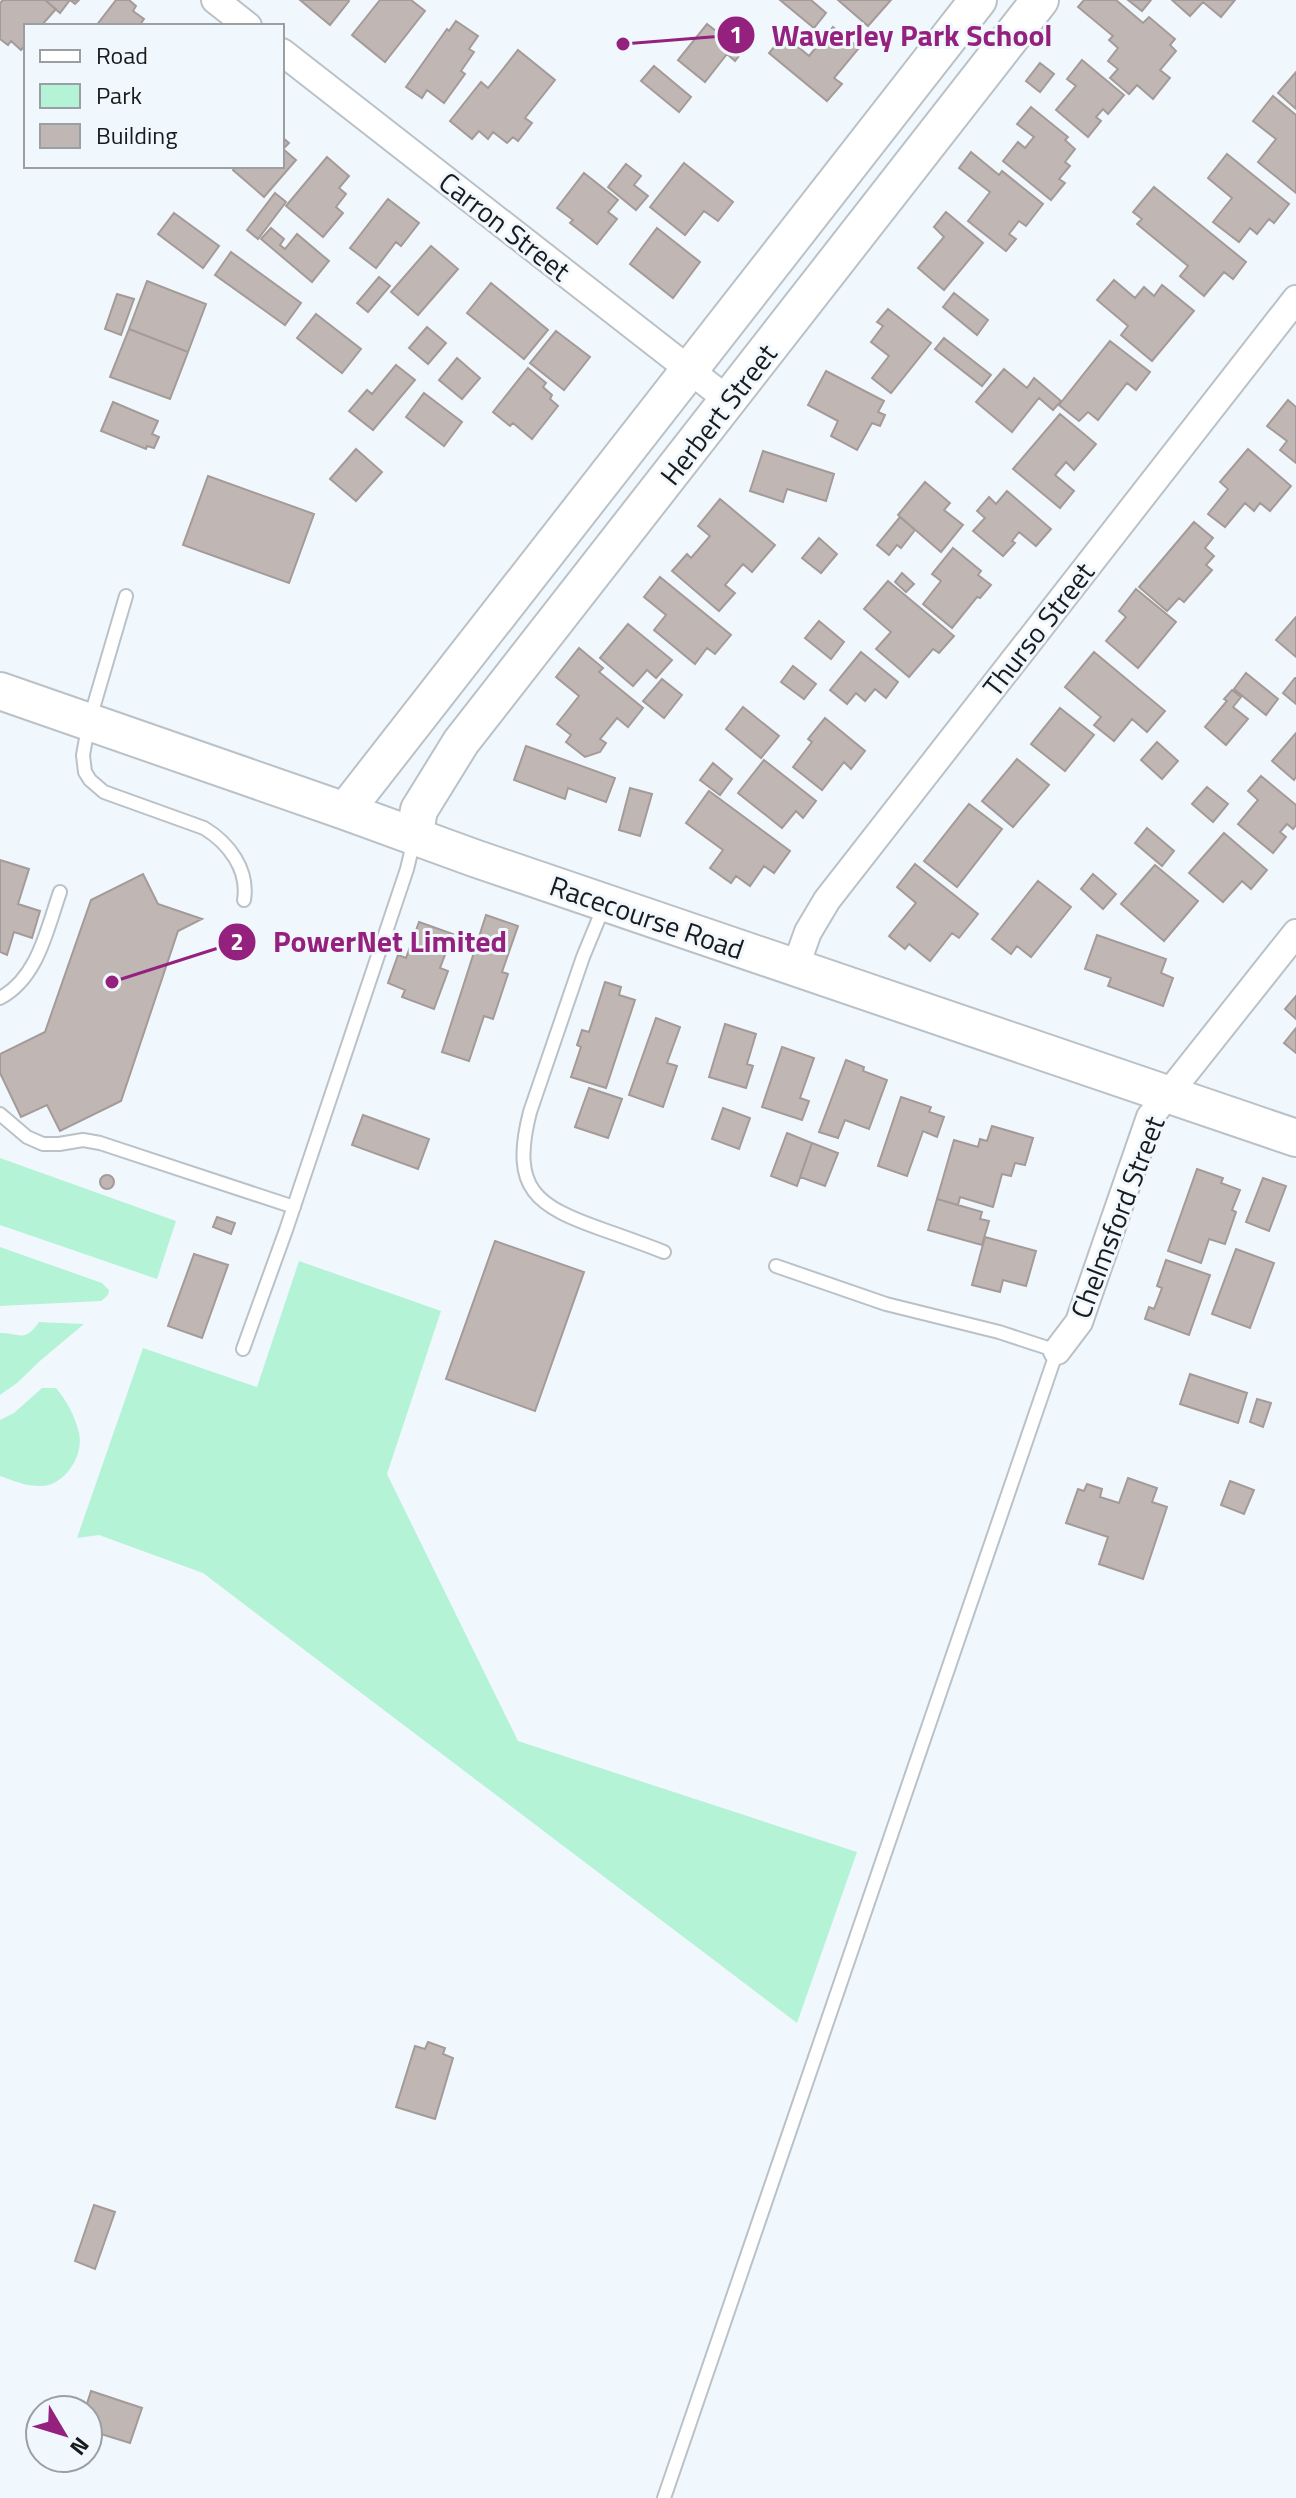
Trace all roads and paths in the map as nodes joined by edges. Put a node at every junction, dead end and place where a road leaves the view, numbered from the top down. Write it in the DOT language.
graph roads {
  1 [pos="215,0"];
  2 [pos="978,0"];
  3 [pos="1022,6"];
  4 [pos="245,24"];
  5 [pos="284,54"];
  6 [pos="1296,299"];
  7 [pos="689,370"];
  8 [pos="728,400"];
  9 [pos="126,596"];
  10 [pos="0,691"];
  11 [pos="89,722"];
  12 [pos="345,811"];
  13 [pos="414,837"];
  14 [pos="60,892"];
  15 [pos="244,900"];
  16 [pos="605,903"];
  17 [pos="1296,933"];
  18 [pos="795,968"];
  19 [pos="0,998"];
  20 [pos="1168,1095"];
  21 [pos="0,1114"];
  22 [pos="1296,1138"];
  23 [pos="294,1207"];
  24 [pos="664,1252"];
  25 [pos="776,1266"];
  26 [pos="243,1349"];
  27 [pos="1057,1351"];
  28 [pos="664,2498"];
  1 -- 4 [label="street"];
  2 -- 7 [label="street, Herbert Street"];
  3 -- 8 [label="street, Herbert Street"];
  5 -- 7 [label="street, Carron Street"];
  6 -- 18 [label="street, Thurso Street"];
  7 -- 8 [label="street, Carron Street"];
  7 -- 12 [label="street, Herbert Street"];
  8 -- 13 [label="street, Herbert Street"];
  9 -- 11 [label="lane"];
  10 -- 11 [label="street, Racecourse Road"];
  11 -- 12 [label="street, Racecourse Road"];
  11 -- 15 [label="lane"];
  12 -- 13 [label="street, Racecourse Road"];
  13 -- 16 [label="street, Racecourse Road"];
  13 -- 23 [label="lane"];
  14 -- 19 [label="lane"];
  16 -- 18 [label="street, Racecourse Road"];
  16 -- 24 [label="lane"];
  17 -- 20 [label="street, Chelmsford Street"];
  18 -- 20 [label="street, Racecourse Road"];
  20 -- 22 [label="street, Racecourse Road"];
  20 -- 27 [label="street, Chelmsford Street"];
  21 -- 23 [label="lane"];
  23 -- 26 [label="lane"];
  25 -- 27 [label="lane"];
  27 -- 28 [label="lane"];
}
